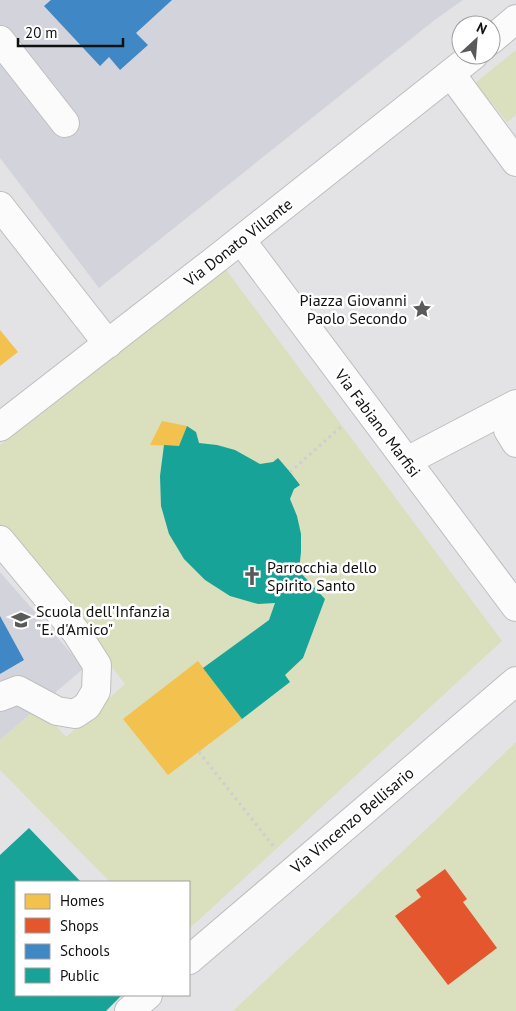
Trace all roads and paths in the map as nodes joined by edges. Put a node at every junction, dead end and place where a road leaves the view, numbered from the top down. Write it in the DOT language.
graph roads {
  1 [pos="516,19"];
  2 [pos="501,32"];
  3 [pos="0,40"];
  4 [pos="462,65"];
  5 [pos="451,74"];
  6 [pos="65,123"];
  7 [pos="516,162"];
  8 [pos="0,206"];
  9 [pos="241,240"];
  10 [pos="108,344"];
  11 [pos="516,404"];
  12 [pos="342,426"];
  13 [pos="0,427"];
  14 [pos="407,461"];
  15 [pos="290,472"];
  16 [pos="0,540"];
  17 [pos="516,607"];
  18 [pos="516,681"];
  19 [pos="0,697"];
  20 [pos="198,752"];
  21 [pos="294,871"];
  22 [pos="190,959"];
  23 [pos="147,996"];
  24 [pos="129,1011"];
  1 -- 2 [label="street"];
  3 -- 6 [label="street"];
  4 -- 5 [label="street, Via Donato Villante"];
  5 -- 7 [label="street"];
  5 -- 9 [label="street, Via Donato Villante"];
  8 -- 10 [label="street"];
  9 -- 10 [label="street, Via Donato Villante"];
  9 -- 14 [label="street, Via Fabiano Marfisi"];
  10 -- 13 [label="street, Via Donato Villante"];
  11 -- 14 [label="street"];
  12 -- 15 [label="path"];
  14 -- 17 [label="street, Via Fabiano Marfisi"];
  16 -- 19 [label="street"];
  18 -- 21 [label="street, Via Vincenzo Bellisario"];
  20 -- 21 [label="path"];
  21 -- 22 [label="street, Via Vincenzo Bellisario"];
  23 -- 24 [label="street"];
}
